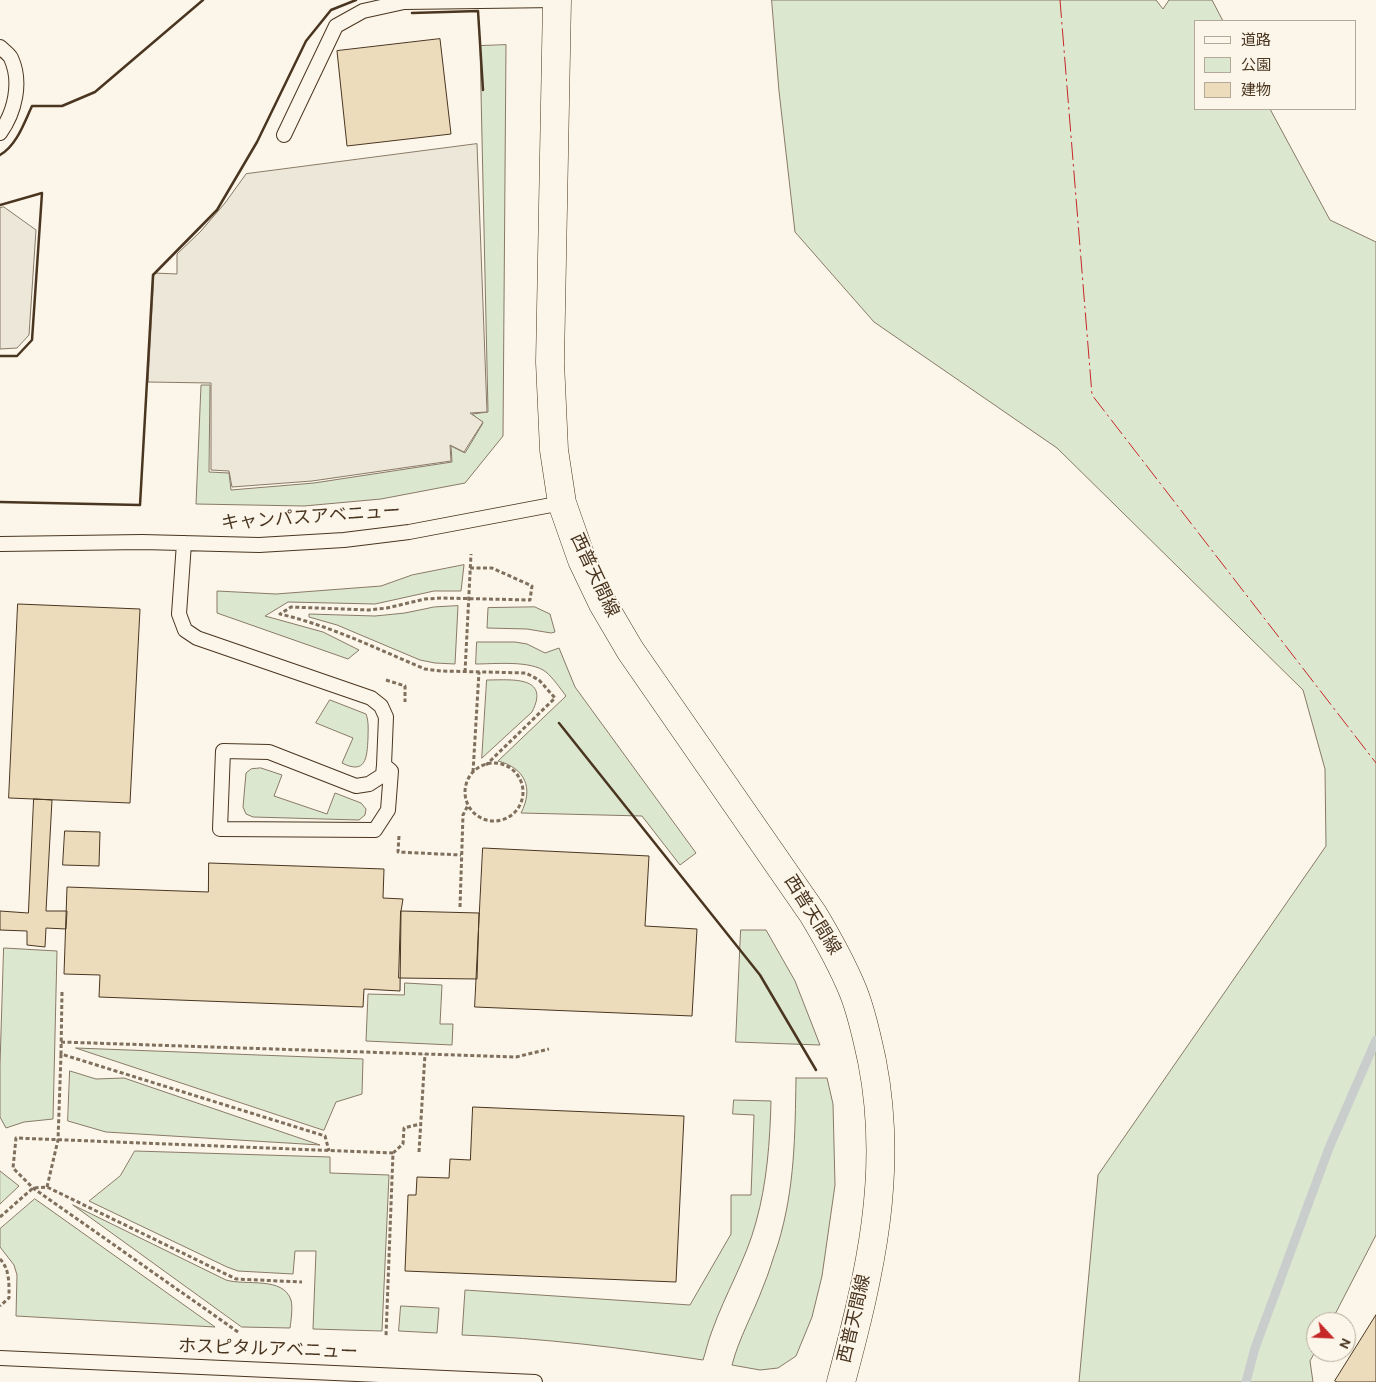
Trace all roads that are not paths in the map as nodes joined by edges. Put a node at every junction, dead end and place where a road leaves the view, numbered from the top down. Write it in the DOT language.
graph roads {
  1 [pos="557,0"];
  2 [pos="0,46"];
  3 [pos="0,133"];
  4 [pos="284,135"];
  5 [pos="562,503"];
  6 [pos="184,543"];
  7 [pos="0,544"];
  8 [pos="384,765"];
  9 [pos="0,1358"];
  10 [pos="527,1382"];
  11 [pos="841,1382"];
  1 -- 4 [label="lane"];
  1 -- 5 [label="street, 西普天間線"];
  2 -- 3 [label="lane"];
  5 -- 6 [label="lane, キャンパスアベニュー"];
  5 -- 11 [label="street, 西普天間線"];
  6 -- 7 [label="lane, キャンパスアベニュー"];
  6 -- 8 [label="lane"];
  8 -- 8 [label="lane"];
  9 -- 10 [label="lane, ホスピタルアベニュー"];
}
